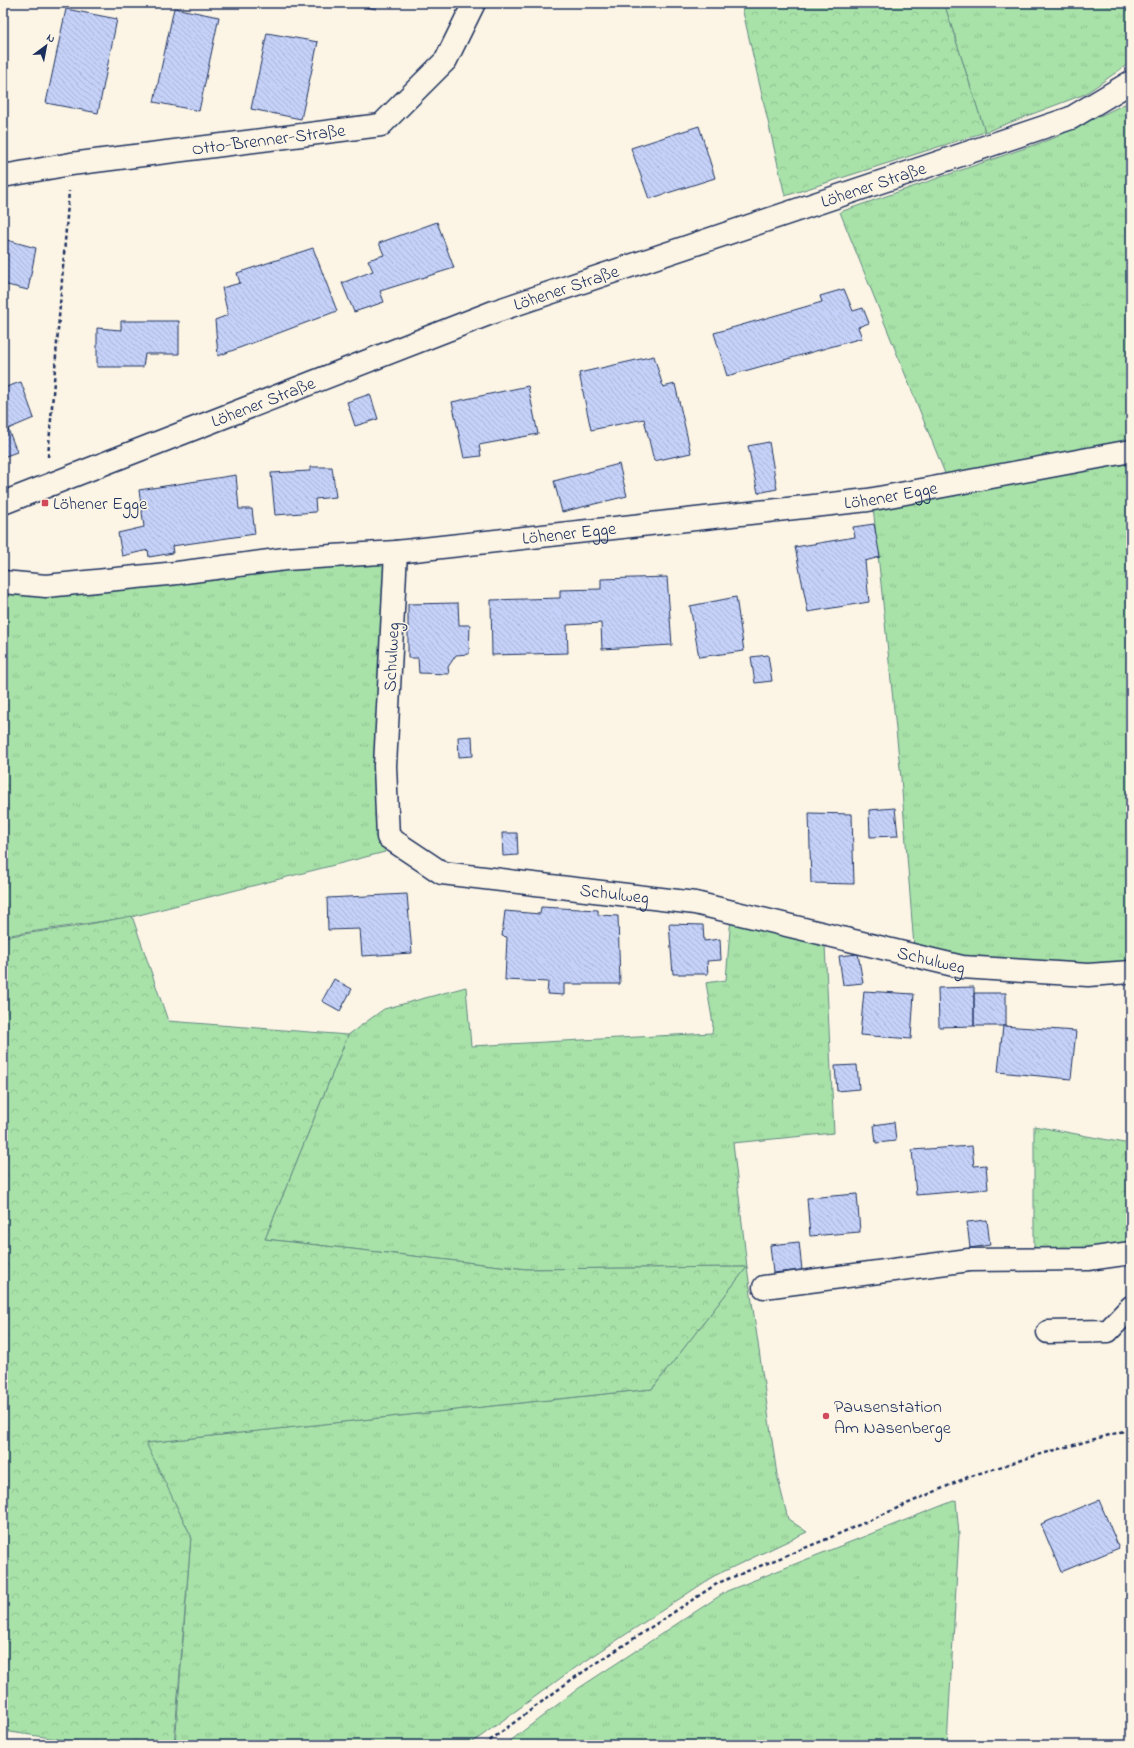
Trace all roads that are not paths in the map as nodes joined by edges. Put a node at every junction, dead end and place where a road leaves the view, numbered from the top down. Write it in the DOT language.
graph roads {
  1 [pos="474,3"];
  2 [pos="1131,82"];
  3 [pos="3,176"];
  4 [pos="1131,451"];
  5 [pos="3,503"];
  6 [pos="396,552"];
  7 [pos="3,582"];
  8 [pos="1131,972"];
  9 [pos="1131,1253"];
  10 [pos="764,1287"];
  11 [pos="1131,1307"];
  12 [pos="1048,1332"];
  1 -- 3 [label="street, Otto-Brenner-Straße"];
  2 -- 5 [label="street, Löhener Straße"];
  4 -- 6 [label="street, Löhener Egge"];
  6 -- 7 [label="street, Löhener Egge"];
  6 -- 8 [label="street, Schulweg"];
  9 -- 10 [label="street"];
  11 -- 12 [label="street"];
}
